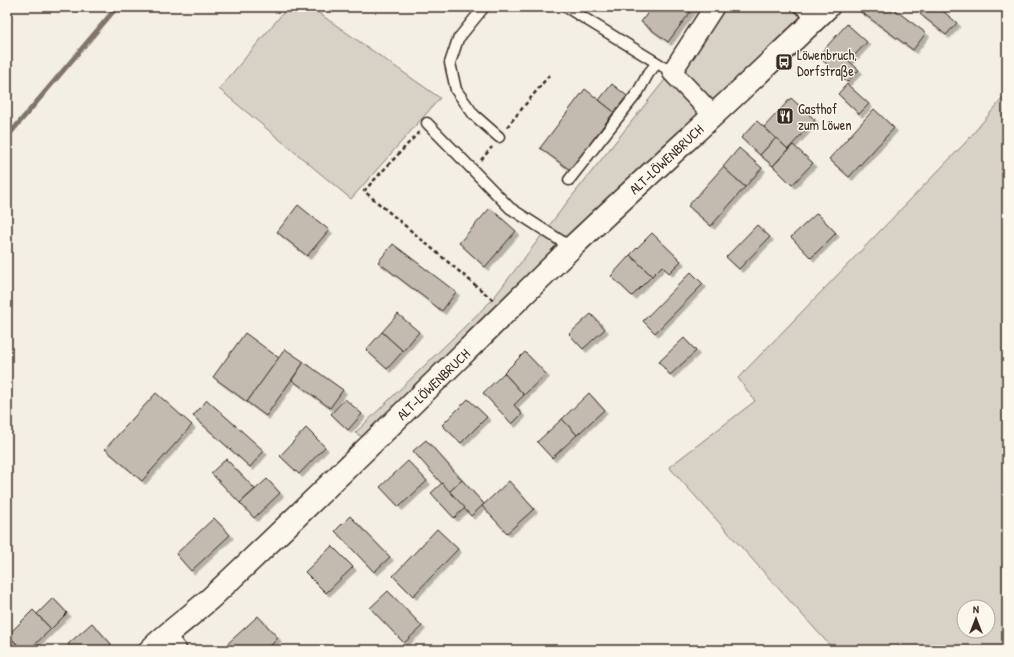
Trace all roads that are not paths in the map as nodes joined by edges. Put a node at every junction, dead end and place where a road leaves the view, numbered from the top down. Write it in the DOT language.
graph roads {
  1 [pos="484,7"];
  2 [pos="566,7"];
  3 [pos="714,7"];
  4 [pos="814,12"];
  5 [pos="664,67"];
  6 [pos="713,115"];
  7 [pos="427,123"];
  8 [pos="499,137"];
  9 [pos="568,180"];
  10 [pos="572,248"];
  11 [pos="169,633"];
  12 [pos="150,650"];
  13 [pos="182,650"];
  1 -- 8 [label="lane"];
  2 -- 5 [label="lane"];
  3 -- 5 [label="street"];
  4 -- 6 [label="street, ALT-LÖWENBRUCH"];
  5 -- 6 [label="street, ALT-LÖWENBRUCH"];
  5 -- 9 [label="lane"];
  6 -- 10 [label="street, ALT-LÖWENBRUCH"];
  7 -- 10 [label="lane"];
  10 -- 11 [label="street, ALT-LÖWENBRUCH"];
  11 -- 12 [label="street, ALT-LÖWENBRUCH"];
  11 -- 13 [label="lane"];
}
